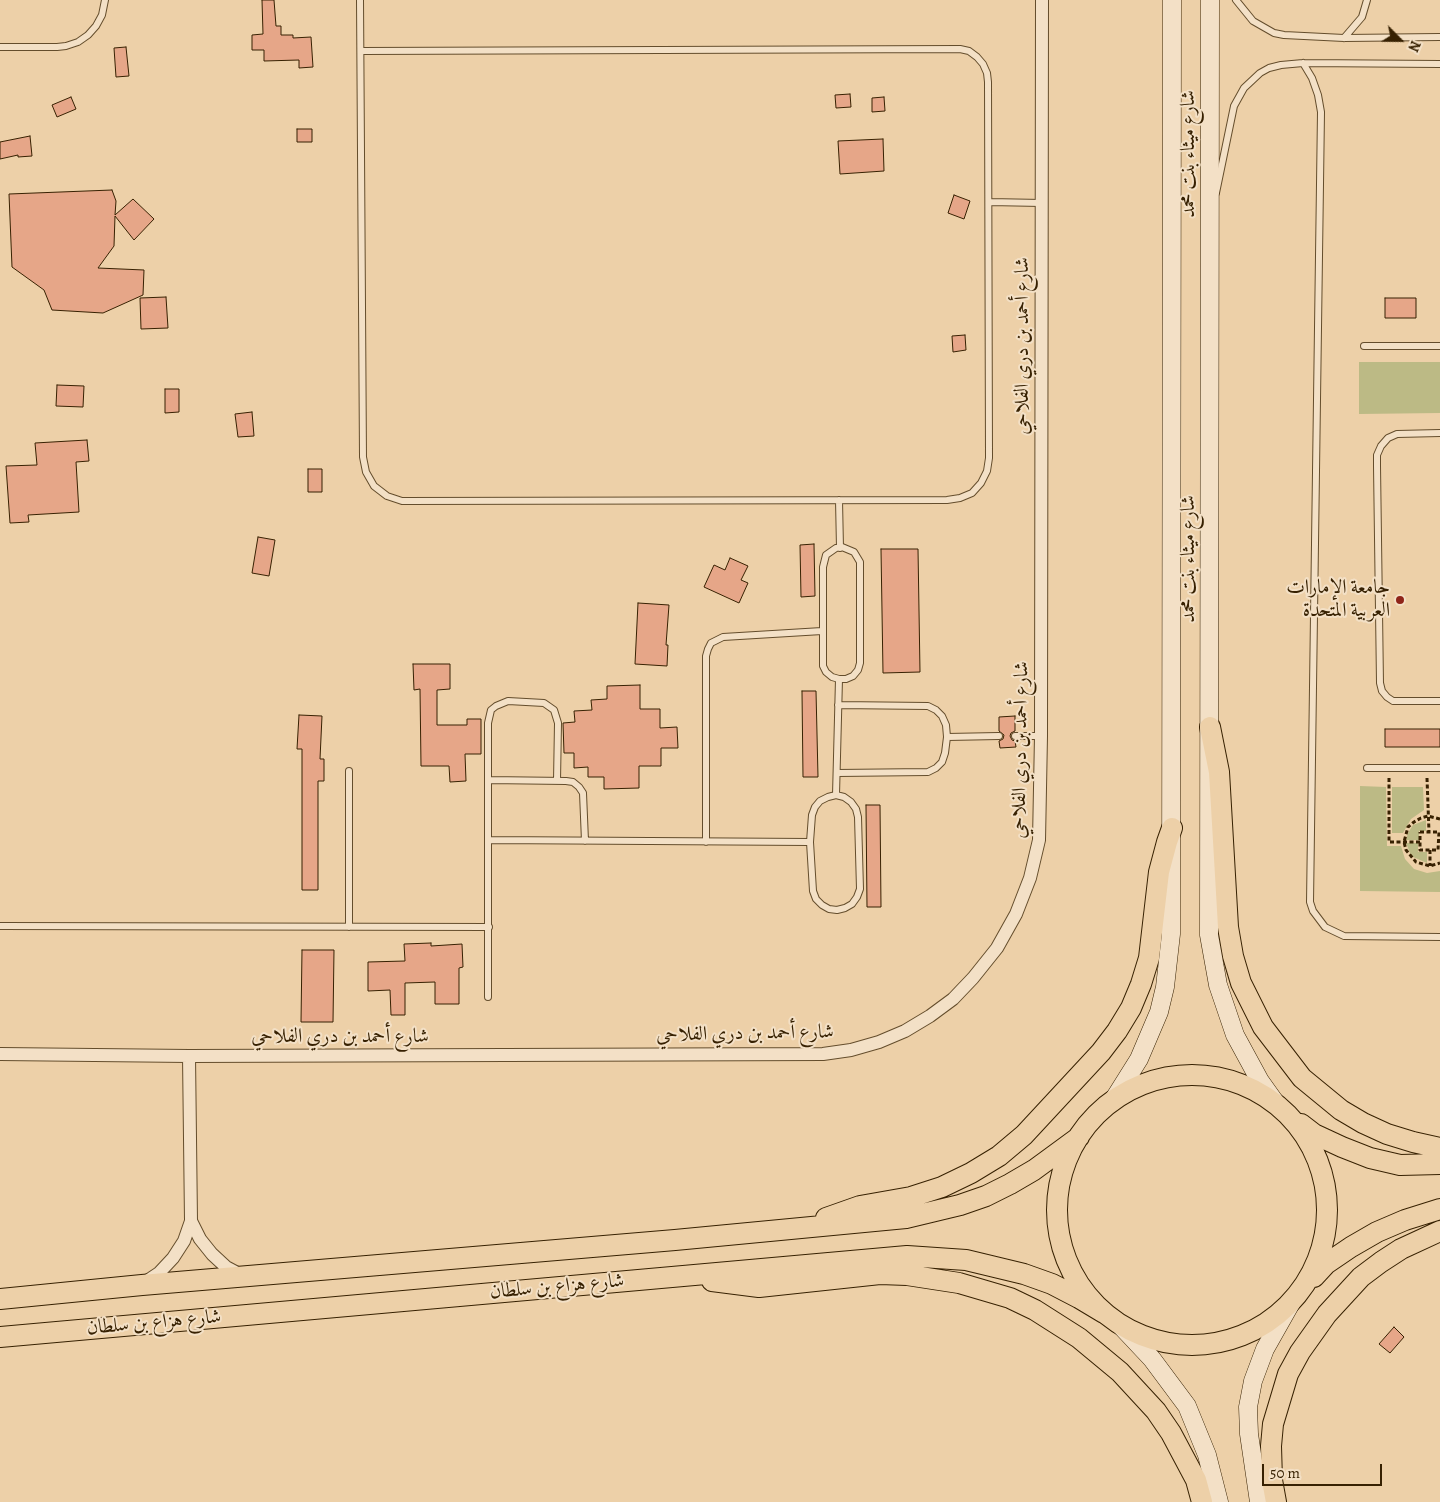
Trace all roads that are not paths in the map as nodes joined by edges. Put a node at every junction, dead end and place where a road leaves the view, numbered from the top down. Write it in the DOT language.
graph roads {
  1 [pos="106,0"];
  2 [pos="360,0"];
  3 [pos="1042,0"];
  4 [pos="1172,0"];
  5 [pos="1210,0"];
  6 [pos="1236,0"];
  7 [pos="1368,0"];
  8 [pos="1440,37"];
  9 [pos="1344,38"];
  10 [pos="0,47"];
  11 [pos="361,51"];
  12 [pos="1303,63"];
  13 [pos="1440,64"];
  14 [pos="989,202"];
  15 [pos="1042,203"];
  16 [pos="1210,216"];
  17 [pos="1364,346"];
  18 [pos="1440,346"];
  19 [pos="1440,433"];
  20 [pos="839,500"];
  21 [pos="840,548"];
  22 [pos="822,631"];
  23 [pos="839,679"];
  24 [pos="1440,701"];
  25 [pos="838,705"];
  26 [pos="1210,727"];
  27 [pos="999,736"];
  28 [pos="1015,736"];
  29 [pos="1041,736"];
  30 [pos="947,737"];
  31 [pos="1367,768"];
  32 [pos="1440,768"];
  33 [pos="349,771"];
  34 [pos="836,773"];
  35 [pos="488,780"];
  36 [pos="557,781"];
  37 [pos="836,796"];
  38 [pos="1172,828"];
  39 [pos="489,840"];
  40 [pos="585,841"];
  41 [pos="706,842"];
  42 [pos="810,842"];
  43 [pos="0,926"];
  44 [pos="350,927"];
  45 [pos="489,927"];
  46 [pos="1440,937"];
  47 [pos="488,997"];
  48 [pos="0,1054"];
  49 [pos="189,1056"];
  50 [pos="1112,1102"];
  51 [pos="1282,1109"];
  52 [pos="1079,1137"];
  53 [pos="1440,1148"];
  54 [pos="1440,1164"];
  55 [pos="1440,1209"];
  56 [pos="191,1221"];
  57 [pos="804,1228"];
  58 [pos="1440,1231"];
  59 [pos="243,1276"];
  60 [pos="683,1276"];
  61 [pos="142,1285"];
  62 [pos="1305,1285"];
  63 [pos="0,1299"];
  64 [pos="1291,1303"];
  65 [pos="1104,1313"];
  66 [pos="1121,1326"];
  67 [pos="0,1337"];
  68 [pos="1202,1502"];
  69 [pos="1219,1502"];
  70 [pos="1259,1502"];
  71 [pos="1276,1502"];
  1 -- 10 [label="lane"];
  2 -- 11 [label="lane"];
  3 -- 15 [label="street, شارع أحمد بن دري الفلاحي"];
  4 -- 38 [label="main road, شارع ميثاء بنت محمد"];
  5 -- 16 [label="main road, شارع ميثاء بنت محمد"];
  6 -- 9 [label="lane"];
  7 -- 9 [label="lane"];
  8 -- 9 [label="lane"];
  11 -- 14 [label="lane"];
  11 -- 20 [label="lane"];
  12 -- 13 [label="lane"];
  12 -- 16 [label="lane"];
  12 -- 46 [label="lane"];
  14 -- 15 [label="lane"];
  14 -- 20 [label="lane"];
  15 -- 29 [label="street, شارع أحمد بن دري الفلاحي"];
  16 -- 26 [label="main road, شارع ميثاء بنت محمد"];
  17 -- 18 [label="lane"];
  19 -- 24 [label="lane"];
  20 -- 21 [label="lane"];
  21 -- 22 [label="lane"];
  21 -- 23 [label="lane"];
  22 -- 23 [label="lane"];
  22 -- 41 [label="lane"];
  23 -- 25 [label="lane"];
  25 -- 30 [label="lane"];
  25 -- 34 [label="lane"];
  26 -- 51 [label="main road, شارع ميثاء بنت محمد"];
  26 -- 53 [label="main road"];
  27 -- 30 [label="lane"];
  28 -- 29 [label="lane"];
  29 -- 49 [label="street, شارع أحمد بن دري الفلاحي"];
  30 -- 34 [label="lane"];
  31 -- 32 [label="lane"];
  33 -- 44 [label="lane"];
  34 -- 37 [label="lane"];
  35 -- 36 [label="lane"];
  35 -- 36 [label="lane"];
  35 -- 39 [label="lane"];
  36 -- 40 [label="lane"];
  37 -- 42 [label="lane"];
  37 -- 42 [label="lane"];
  38 -- 50 [label="main road, شارع ميثاء بنت محمد"];
  38 -- 57 [label="main road"];
  39 -- 40 [label="lane"];
  39 -- 45 [label="lane"];
  40 -- 41 [label="lane"];
  41 -- 42 [label="lane"];
  43 -- 44 [label="lane"];
  44 -- 45 [label="lane"];
  45 -- 47 [label="lane"];
  48 -- 49 [label="street, شارع أحمد بن دري الفلاحي"];
  49 -- 56 [label="street"];
  50 -- 51 [label="main road"];
  50 -- 52 [label="main road"];
  51 -- 54 [label="main road"];
  51 -- 62 [label="main road"];
  52 -- 57 [label="main road, شارع هزاع بن سلطان"];
  52 -- 65 [label="main road"];
  55 -- 62 [label="main road"];
  56 -- 59 [label="street"];
  56 -- 61 [label="street"];
  57 -- 59 [label="main road, شارع هزاع بن سلطان"];
  58 -- 71 [label="main road"];
  59 -- 61 [label="main road, شارع هزاع بن سلطان"];
  60 -- 65 [label="main road, شارع هزاع بن سلطان"];
  60 -- 67 [label="main road, شارع هزاع بن سلطان"];
  60 -- 68 [label="main road"];
  61 -- 63 [label="main road, شارع هزاع بن سلطان"];
  62 -- 64 [label="main road"];
  64 -- 66 [label="main road"];
  64 -- 70 [label="main road"];
  65 -- 66 [label="main road"];
  66 -- 69 [label="main road"];
}
